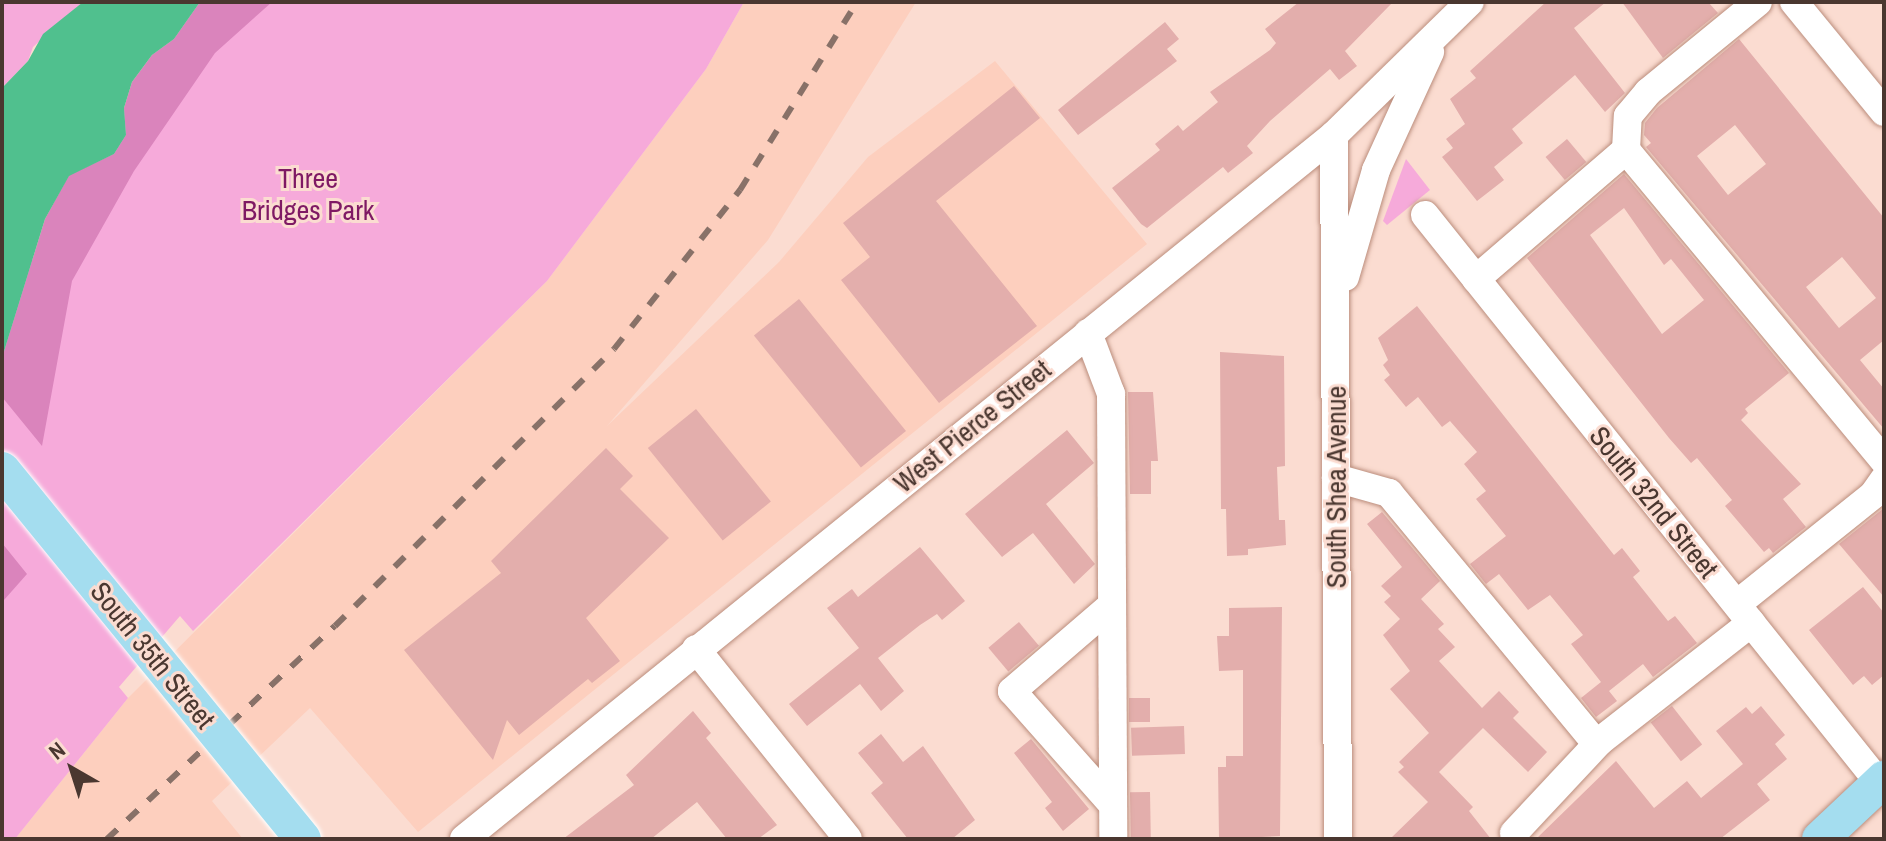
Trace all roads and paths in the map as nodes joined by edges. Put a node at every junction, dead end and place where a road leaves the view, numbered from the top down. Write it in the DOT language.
graph roads {
  1 [pos="1470,2"];
  2 [pos="1758,2"];
  3 [pos="1794,2"];
  4 [pos="1444,27"];
  5 [pos="1884,112"];
  6 [pos="1334,135"];
  7 [pos="1626,150"];
  8 [pos="1425,215"];
  9 [pos="1476,279"];
  10 [pos="1335,317"];
  11 [pos="1088,333"];
  12 [pos="1884,461"];
  13 [pos="2,470"];
  14 [pos="1336,478"];
  15 [pos="1884,479"];
  16 [pos="1112,605"];
  17 [pos="1744,614"];
  18 [pos="696,649"];
  19 [pos="1600,741"];
  20 [pos="1883,784"];
  21 [pos="261,800"];
  22 [pos="1113,805"];
  23 [pos="1514,833"];
  24 [pos="294,839"];
  25 [pos="303,839"];
  26 [pos="464,839"];
  27 [pos="848,839"];
  28 [pos="1113,839"];
  29 [pos="1338,839"];
  30 [pos="1820,839"];
  1 -- 4 [label="street, West Pierce Street"];
  2 -- 7 [label="street"];
  3 -- 5 [label="street"];
  4 -- 6 [label="street, West Pierce Street"];
  4 -- 10 [label="street"];
  6 -- 10 [label="street, South Shea Avenue"];
  6 -- 11 [label="street, West Pierce Street"];
  7 -- 9 [label="street"];
  7 -- 12 [label="street"];
  8 -- 9 [label="street, South 32nd Street"];
  9 -- 17 [label="street, South 32nd Street"];
  10 -- 14 [label="street, South Shea Avenue"];
  11 -- 16 [label="street"];
  11 -- 18 [label="street, West Pierce Street"];
  13 -- 25 [label="main road, South 35th Street, bridge"];
  14 -- 19 [label="street"];
  14 -- 29 [label="street, South Shea Avenue"];
  15 -- 17 [label="street"];
  16 -- 22 [label="street"];
  16 -- 22 [label="street"];
  17 -- 19 [label="street"];
  17 -- 20 [label="street, South 32nd Street"];
  18 -- 26 [label="street, West Pierce Street"];
  18 -- 27 [label="street"];
  19 -- 23 [label="street"];
  20 -- 30 [label="main road"];
  21 -- 24 [label="street"];
  22 -- 28 [label="street"];
}
